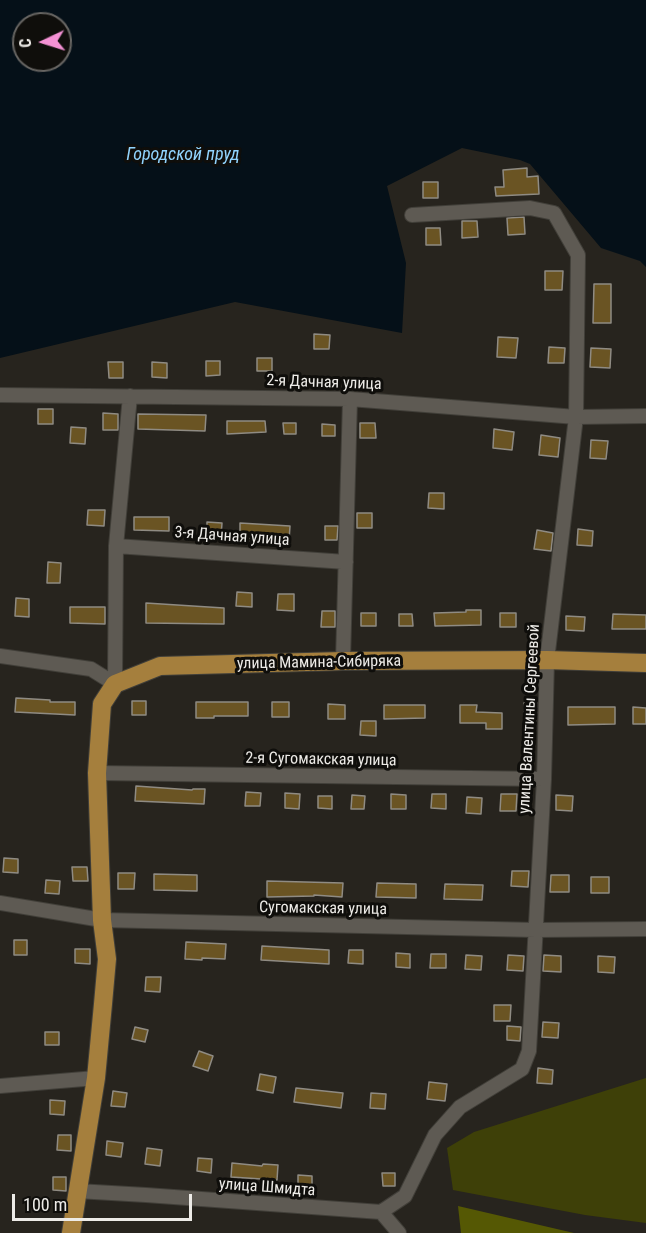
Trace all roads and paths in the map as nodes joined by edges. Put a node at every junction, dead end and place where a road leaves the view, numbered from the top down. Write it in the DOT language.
graph roads {
  1 [pos="412,215"];
  2 [pos="0,395"];
  3 [pos="130,396"];
  4 [pos="350,399"];
  5 [pos="576,417"];
  6 [pos="646,417"];
  7 [pos="116,546"];
  8 [pos="346,562"];
  9 [pos="0,656"];
  10 [pos="547,660"];
  11 [pos="343,661"];
  12 [pos="646,663"];
  13 [pos="115,684"];
  14 [pos="96,773"];
  15 [pos="544,780"];
  16 [pos="0,903"];
  17 [pos="102,920"];
  18 [pos="646,929"];
  19 [pos="536,930"];
  20 [pos="96,1078"];
  21 [pos="0,1086"];
  22 [pos="77,1191"];
  23 [pos="381,1212"];
  24 [pos="71,1233"];
  25 [pos="399,1233"];
  1 -- 5 [label="street, улица Валентины Сергеевой"];
  2 -- 3 [label="street, 2-я Дачная улица"];
  3 -- 4 [label="street, 2-я Дачная улица"];
  3 -- 7 [label="street"];
  4 -- 5 [label="street, 2-я Дачная улица"];
  4 -- 8 [label="street"];
  5 -- 6 [label="street, 2-я Дачная улица"];
  5 -- 10 [label="street, улица Валентины Сергеевой"];
  7 -- 8 [label="street, 3-я Дачная улица"];
  7 -- 13 [label="street"];
  8 -- 11 [label="street"];
  9 -- 13 [label="street"];
  10 -- 11 [label="main road, улица Мамина-Сибиряка"];
  10 -- 12 [label="main road, улица Мамина-Сибиряка"];
  10 -- 15 [label="street, улица Валентины Сергеевой"];
  11 -- 13 [label="main road, улица Мамина-Сибиряка"];
  13 -- 14 [label="main road"];
  14 -- 15 [label="street, 2-я Сугомакская улица"];
  14 -- 17 [label="main road"];
  15 -- 19 [label="street, улица Валентины Сергеевой"];
  16 -- 17 [label="street, Сугомакская улица"];
  17 -- 19 [label="street, Сугомакская улица"];
  17 -- 20 [label="main road"];
  18 -- 19 [label="street, Сугомакская улица"];
  19 -- 23 [label="street, улица Валентины Сергеевой"];
  20 -- 21 [label="street"];
  20 -- 22 [label="main road"];
  22 -- 23 [label="street, улица Шмидта"];
  22 -- 24 [label="main road"];
  23 -- 25 [label="street"];
}
